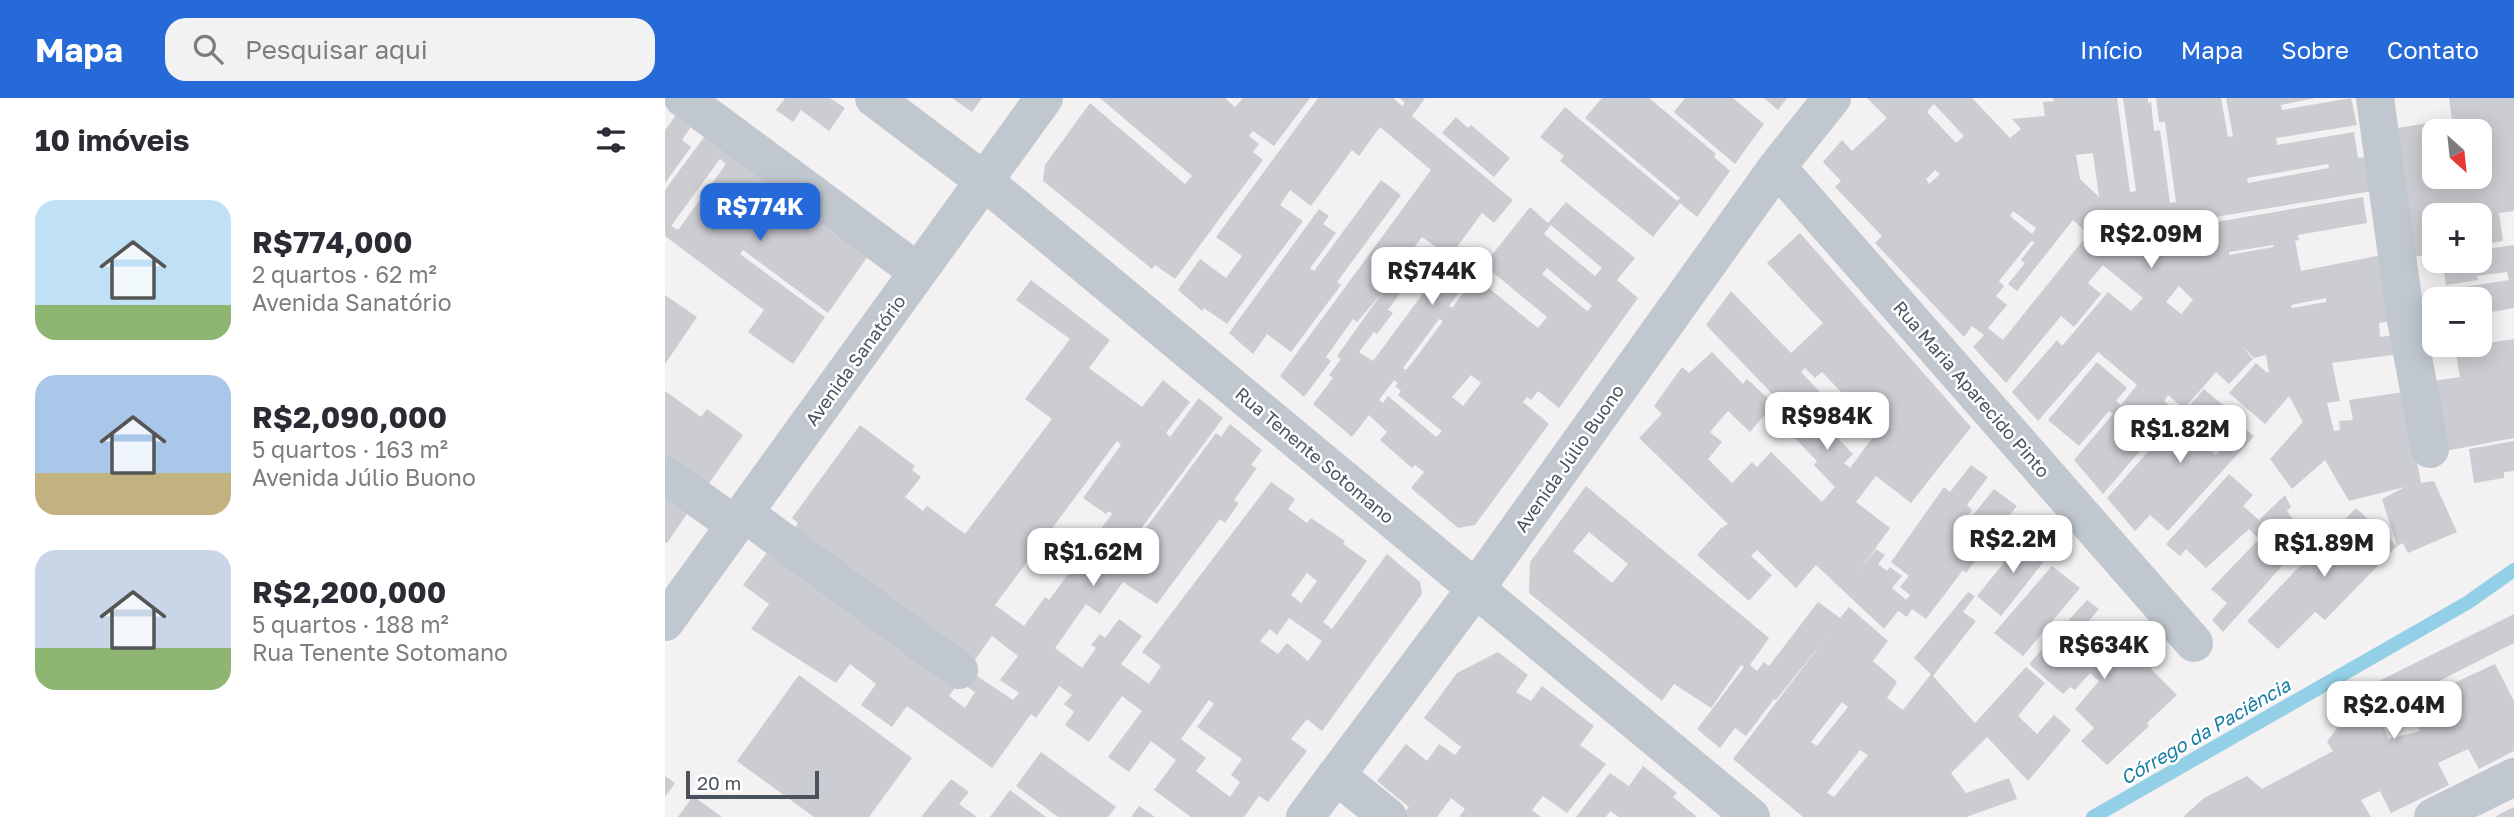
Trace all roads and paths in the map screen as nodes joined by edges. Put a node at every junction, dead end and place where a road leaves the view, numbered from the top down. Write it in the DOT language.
graph roads {
  1 [pos="683,98"];
  2 [pos="874,98"];
  3 [pos="1044,98"];
  4 [pos="1832,98"];
  5 [pos="2375,98"];
  6 [pos="1777,167"];
  7 [pos="984,181"];
  8 [pos="918,272"];
  9 [pos="2430,449"];
  10 [pos="665,475"];
  11 [pos="739,519"];
  12 [pos="1476,589"];
  13 [pos="665,622"];
  14 [pos="2194,643"];
  15 [pos="959,670"];
  16 [pos="1336,775"];
  17 [pos="2514,776"];
  18 [pos="1305,817"];
  19 [pos="1388,817"];
  20 [pos="1751,817"];
  21 [pos="2434,817"];
  1 -- 8 [label="street"];
  2 -- 7 [label="street, Rua Tenente Sotomano"];
  3 -- 7 [label="street, Avenida Sanatório"];
  4 -- 6 [label="street, Avenida Júlio Buono"];
  5 -- 9 [label="street"];
  6 -- 12 [label="street, Avenida Júlio Buono"];
  6 -- 14 [label="street, Rua Maria Aparecido Pinto"];
  7 -- 8 [label="street, Avenida Sanatório"];
  7 -- 12 [label="street, Rua Tenente Sotomano"];
  8 -- 11 [label="street, Avenida Sanatório"];
  10 -- 11 [label="street"];
  11 -- 13 [label="street, Avenida Sanatório"];
  11 -- 15 [label="street"];
  12 -- 16 [label="street, Avenida Júlio Buono"];
  12 -- 20 [label="street, Rua Tenente Sotomano"];
  16 -- 18 [label="street, Avenida Júlio Buono"];
  16 -- 19 [label="street"];
  17 -- 21 [label="street"];
}
